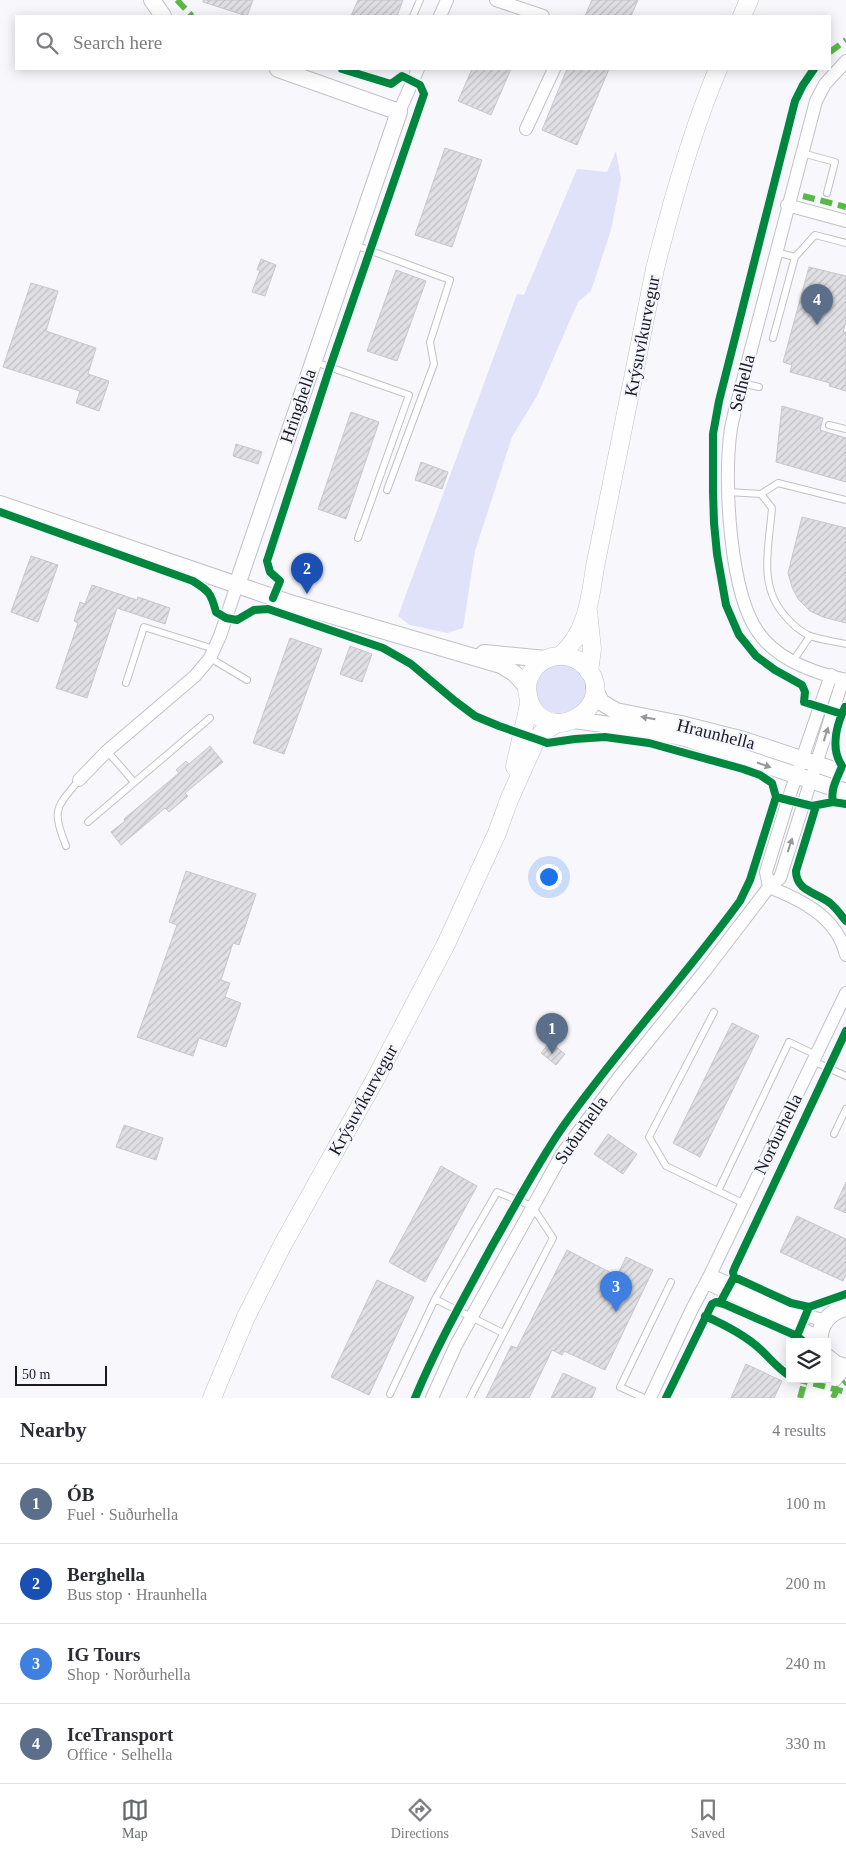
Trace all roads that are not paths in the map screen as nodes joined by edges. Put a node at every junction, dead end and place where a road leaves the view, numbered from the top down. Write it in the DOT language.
graph roads {
  1 [pos="152,0"];
  2 [pos="420,0"];
  3 [pos="448,0"];
  4 [pos="496,0"];
  5 [pos="749,0"];
  6 [pos="161,15"];
  7 [pos="413,15"];
  8 [pos="440,15"];
  9 [pos="540,15"];
  10 [pos="742,15"];
  11 [pos="846,61"];
  12 [pos="281,70"];
  13 [pos="418,70"];
  14 [pos="554,70"];
  15 [pos="718,70"];
  16 [pos="399,112"];
  17 [pos="526,129"];
  18 [pos="802,153"];
  19 [pos="827,193"];
  20 [pos="788,205"];
  21 [pos="846,220"];
  22 [pos="846,243"];
  23 [pos="354,244"];
  24 [pos="775,252"];
  25 [pos="796,257"];
  26 [pos="773,338"];
  27 [pos="314,361"];
  28 [pos="742,383"];
  29 [pos="759,388"];
  30 [pos="830,424"];
  31 [pos="846,429"];
  32 [pos="387,490"];
  33 [pos="728,492"];
  34 [pos="761,494"];
  35 [pos="846,500"];
  36 [pos="0,504"];
  37 [pos="358,538"];
  38 [pos="237,585"];
  39 [pos="588,610"];
  40 [pos="810,636"];
  41 [pos="846,644"];
  42 [pos="440,648"];
  43 [pos="212,654"];
  44 [pos="553,658"];
  45 [pos="793,662"];
  46 [pos="840,678"];
  47 [pos="592,679"];
  48 [pos="247,680"];
  49 [pos="126,683"];
  50 [pos="528,694"];
  51 [pos="210,718"];
  52 [pos="566,721"];
  53 [pos="107,751"];
  54 [pos="810,761"];
  55 [pos="846,774"];
  56 [pos="804,778"];
  57 [pos="79,780"];
  58 [pos="134,782"];
  59 [pos="846,792"];
  60 [pos="509,800"];
  61 [pos="88,822"];
  62 [pos="66,846"];
  63 [pos="769,888"];
  64 [pos="845,951"];
  65 [pos="846,993"];
  66 [pos="714,1012"];
  67 [pos="814,1058"];
  68 [pos="846,1076"];
  69 [pos="846,1109"];
  70 [pos="834,1134"];
  71 [pos="718,1190"];
  72 [pos="745,1204"];
  73 [pos="532,1206"];
  74 [pos="708,1279"];
  75 [pos="671,1282"];
  76 [pos="435,1299"];
  77 [pos="846,1308"];
  78 [pos="471,1318"];
  79 [pos="825,1321"];
  80 [pos="503,1333"];
  81 [pos="817,1338"];
  82 [pos="820,1338"];
  83 [pos="831,1360"];
  84 [pos="845,1367"];
  85 [pos="816,1383"];
  86 [pos="390,1394"];
  87 [pos="212,1398"];
  88 [pos="432,1398"];
  89 [pos="470,1398"];
  90 [pos="644,1398"];
  91 [pos="650,1398"];
  92 [pos="812,1398"];
  93 [pos="823,1398"];
  1 -- 6 [label="street"];
  2 -- 7 [label="lane"];
  3 -- 8 [label="street"];
  4 -- 9 [label="street"];
  5 -- 10 [label="main road"];
  11 -- 18 [label="street, Selhella"];
  12 -- 16 [label="street"];
  13 -- 16 [label="street"];
  14 -- 17 [label="street"];
  15 -- 39 [label="main road, Krýsuvíkurvegur"];
  16 -- 23 [label="street, Hringhella"];
  18 -- 19 [label="lane"];
  18 -- 20 [label="street, Selhella"];
  20 -- 21 [label="street"];
  20 -- 24 [label="street, Selhella"];
  22 -- 25 [label="lane"];
  23 -- 27 [label="street, Hringhella"];
  23 -- 32 [label="lane"];
  24 -- 25 [label="lane"];
  24 -- 28 [label="street, Selhella"];
  25 -- 26 [label="lane"];
  27 -- 37 [label="lane"];
  27 -- 38 [label="street, Hringhella"];
  28 -- 29 [label="lane"];
  28 -- 33 [label="street, Selhella"];
  30 -- 31 [label="lane"];
  33 -- 34 [label="lane"];
  33 -- 45 [label="street, Selhella"];
  34 -- 35 [label="lane"];
  34 -- 40 [label="lane"];
  36 -- 38 [label="street"];
  38 -- 42 [label="street"];
  38 -- 43 [label="street"];
  39 -- 44 [label="main road, Krýsuvíkurvegur"];
  39 -- 47 [label="main road, Krýsuvíkurvegur"];
  40 -- 41 [label="lane"];
  40 -- 45 [label="lane"];
  42 -- 44 [label="street"];
  42 -- 50 [label="street"];
  43 -- 48 [label="lane"];
  43 -- 49 [label="lane"];
  43 -- 53 [label="street"];
  44 -- 47 [label="main road"];
  44 -- 50 [label="main road"];
  45 -- 46 [label="street, Selhella"];
  46 -- 54 [label="street, Selhella"];
  47 -- 52 [label="main road"];
  54 -- 47 [label="street, Hraunhella, one-way"];
  50 -- 52 [label="main road"];
  50 -- 60 [label="main road, Krýsuvíkurvegur"];
  51 -- 58 [label="lane"];
  52 -- 56 [label="street, Hraunhella, one-way"];
  52 -- 60 [label="main road, Krýsuvíkurvegur"];
  53 -- 57 [label="street"];
  53 -- 58 [label="lane"];
  54 -- 55 [label="street, Hraunhella"];
  54 -- 56 [label="street, Selhella"];
  56 -- 59 [label="street, Hraunhella"];
  56 -- 63 [label="street"];
  57 -- 62 [label="lane"];
  58 -- 61 [label="lane"];
  60 -- 87 [label="main road, Krýsuvíkurvegur"];
  63 -- 64 [label="street"];
  63 -- 73 [label="street, Suðurhella"];
  65 -- 67 [label="street, Norðurhella"];
  66 -- 71 [label="lane"];
  67 -- 68 [label="lane"];
  67 -- 71 [label="lane"];
  67 -- 72 [label="street, Norðurhella"];
  69 -- 70 [label="lane"];
  71 -- 72 [label="lane"];
  72 -- 74 [label="street, Norðurhella"];
  73 -- 76 [label="lane"];
  73 -- 78 [label="street, Suðurhella"];
  73 -- 80 [label="lane"];
  74 -- 79 [label="street"];
  74 -- 81 [label="street"];
  74 -- 91 [label="street, Norðurhella"];
  75 -- 90 [label="lane"];
  76 -- 78 [label="lane"];
  76 -- 86 [label="lane"];
  77 -- 79 [label="street"];
  78 -- 80 [label="lane"];
  78 -- 88 [label="street, Suðurhella"];
  79 -- 82 [label="street"];
  80 -- 89 [label="lane"];
  83 -- 84 [label="street"];
  84 -- 93 [label="street"];
  85 -- 92 [label="street"];
}
